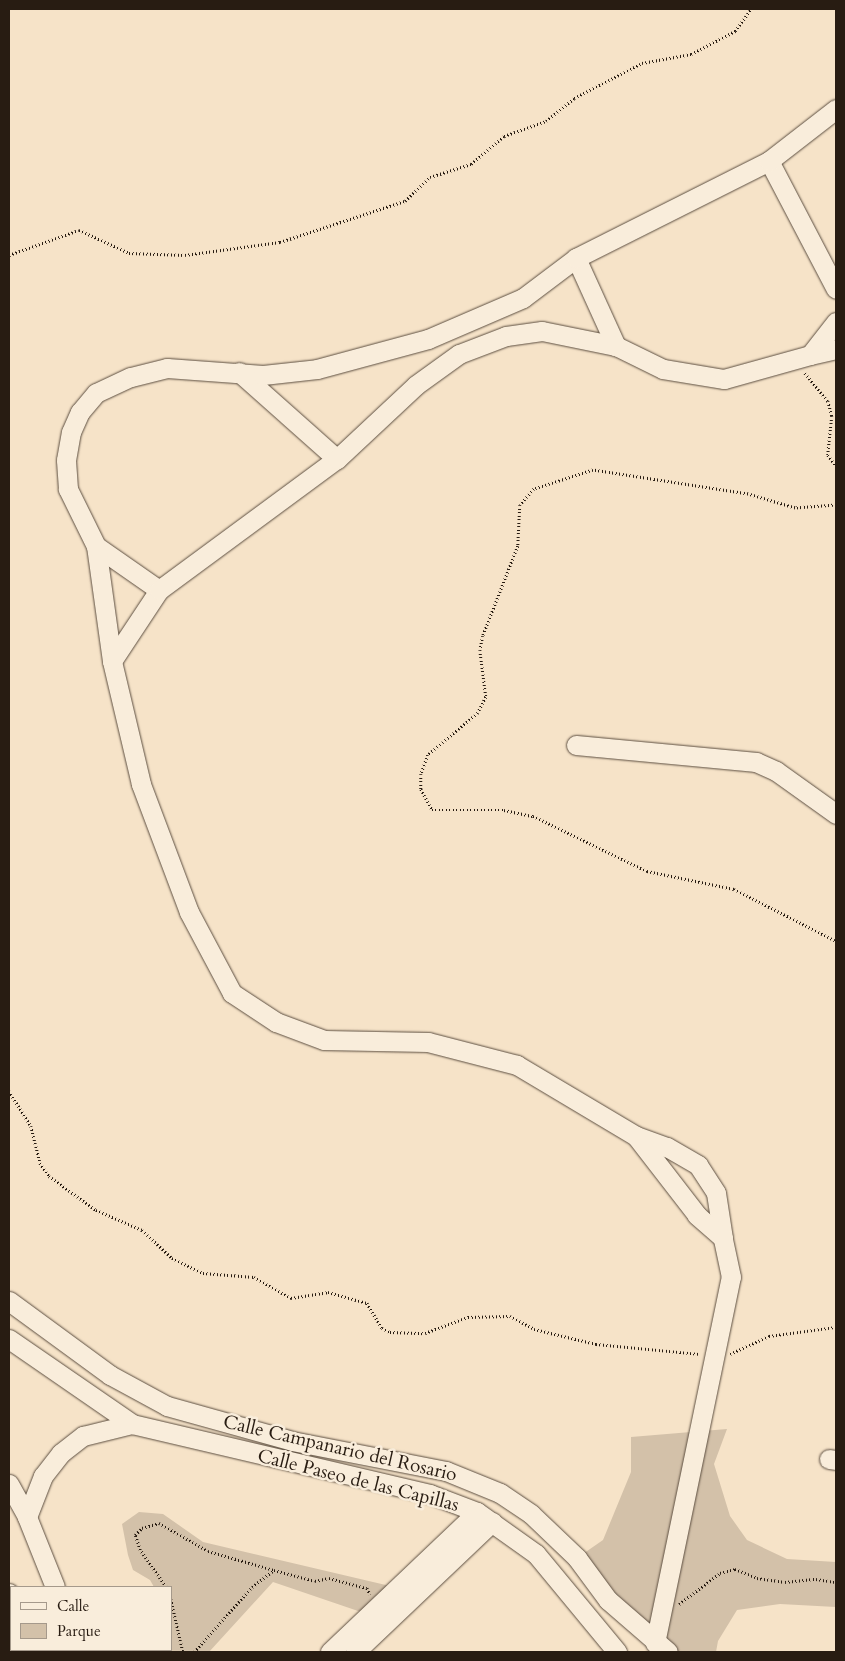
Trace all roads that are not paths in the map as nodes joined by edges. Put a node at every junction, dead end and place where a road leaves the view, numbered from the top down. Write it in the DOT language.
graph roads {
  1 [pos="836,109"];
  2 [pos="769,161"];
  3 [pos="576,258"];
  4 [pos="836,289"];
  5 [pos="836,322"];
  6 [pos="616,346"];
  7 [pos="836,349"];
  8 [pos="804,357"];
  9 [pos="239,372"];
  10 [pos="337,459"];
  11 [pos="96,546"];
  12 [pos="159,590"];
  13 [pos="112,661"];
  14 [pos="576,745"];
  15 [pos="836,814"];
  16 [pos="636,1136"];
  17 [pos="723,1238"];
  18 [pos="9,1301"];
  19 [pos="9,1339"];
  20 [pos="132,1424"];
  21 [pos="9,1484"];
  22 [pos="484,1517"];
  23 [pos="27,1518"];
  24 [pos="56,1586"];
  25 [pos="354,1646"];
  26 [pos="661,1647"];
  27 [pos="330,1652"];
  28 [pos="617,1652"];
  1 -- 2 [label="street"];
  2 -- 3 [label="street"];
  2 -- 4 [label="street"];
  3 -- 6 [label="street"];
  3 -- 9 [label="street"];
  5 -- 8 [label="street"];
  6 -- 8 [label="street"];
  6 -- 10 [label="street"];
  7 -- 8 [label="street"];
  9 -- 10 [label="street"];
  9 -- 11 [label="street"];
  10 -- 12 [label="street"];
  11 -- 12 [label="street"];
  11 -- 13 [label="street"];
  12 -- 13 [label="street"];
  13 -- 16 [label="street"];
  14 -- 15 [label="street"];
  16 -- 17 [label="street"];
  16 -- 17 [label="street"];
  17 -- 26 [label="street"];
  18 -- 26 [label="street, Calle Campanario del Rosario"];
  19 -- 20 [label="street, Calle Paseo de las Capillas"];
  20 -- 22 [label="street, Calle Paseo de las Capillas"];
  20 -- 23 [label="street"];
  21 -- 23 [label="street"];
  22 -- 25 [label="street"];
  22 -- 25 [label="street"];
  22 -- 28 [label="street, Calle Paseo de las Capillas"];
  23 -- 24 [label="street"];
  25 -- 27 [label="street"];
}
